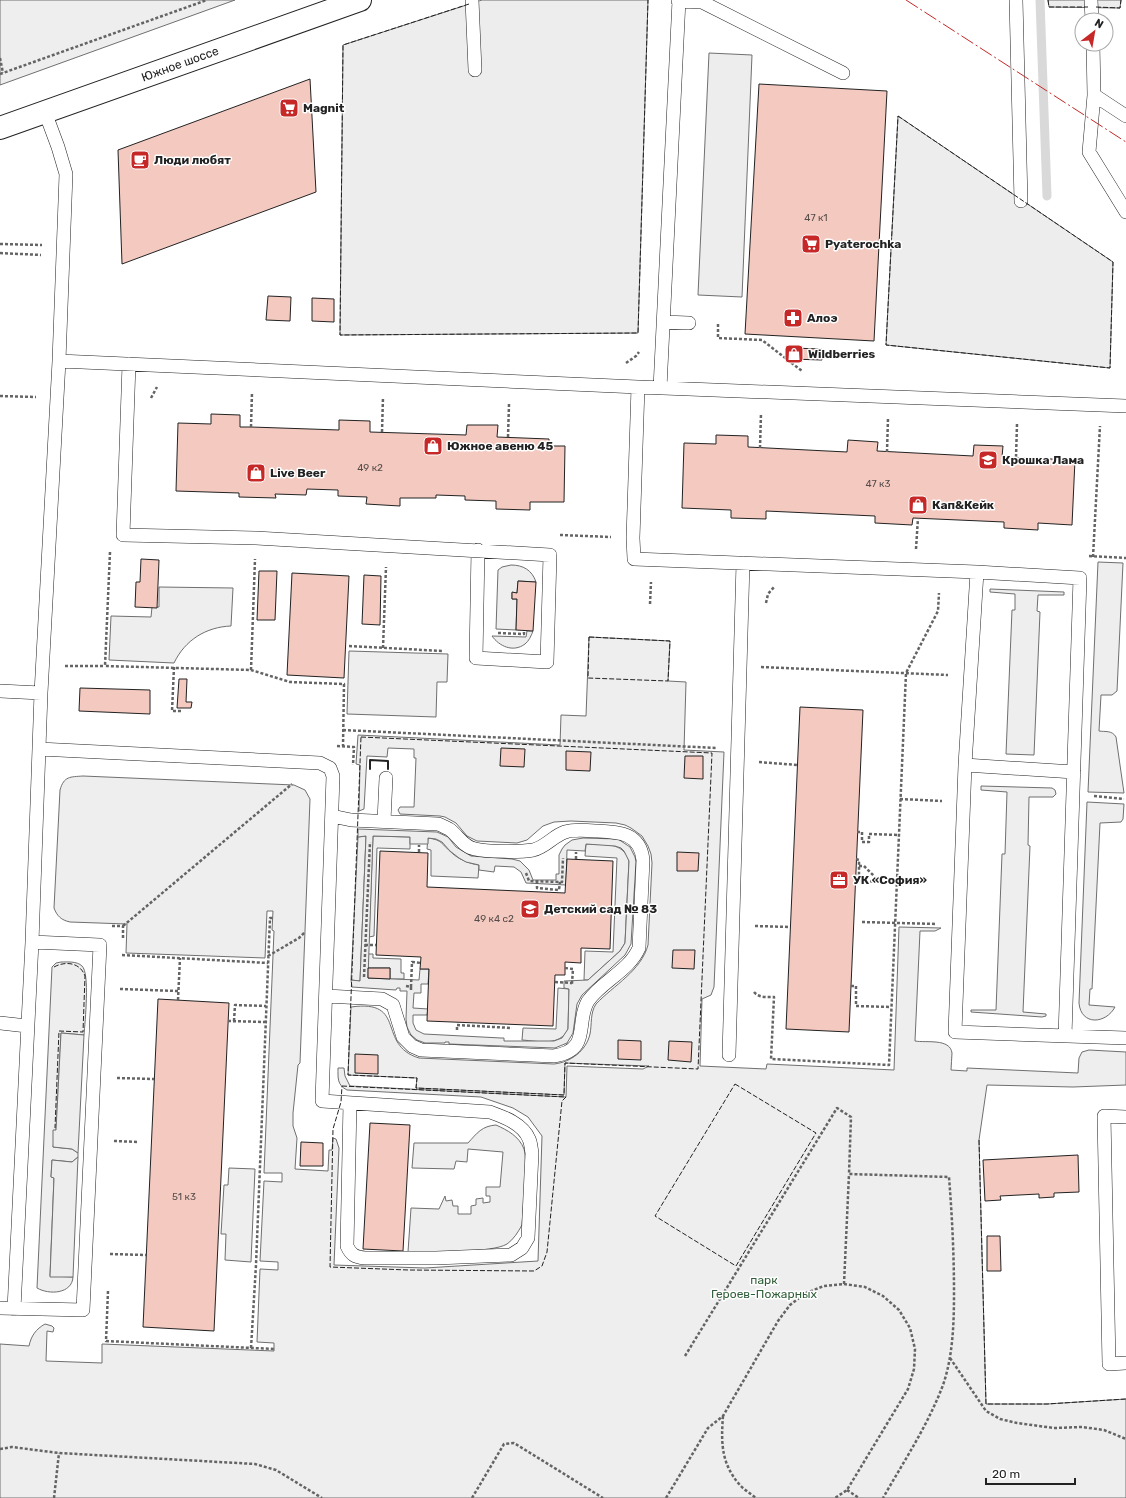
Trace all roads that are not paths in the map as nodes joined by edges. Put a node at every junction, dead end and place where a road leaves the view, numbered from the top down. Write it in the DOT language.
graph roads {
  1 [pos="360,0"];
  2 [pos="472,0"];
  3 [pos="678,0"];
  4 [pos="1016,0"];
  5 [pos="1092,0"];
  6 [pos="1092,12"];
  7 [pos="1093,52"];
  8 [pos="475,70"];
  9 [pos="843,73"];
  10 [pos="1094,96"];
  11 [pos="45,112"];
  12 [pos="1126,116"];
  13 [pos="0,128"];
  14 [pos="1021,201"];
  15 [pos="1126,212"];
  16 [pos="663,322"];
  17 [pos="689,323"];
  18 [pos="59,360"];
  19 [pos="128,364"];
  20 [pos="638,387"];
  21 [pos="660,388"];
  22 [pos="1126,406"];
  23 [pos="478,550"];
  24 [pos="743,563"];
  25 [pos="977,572"];
  26 [pos="0,691"];
  27 [pos="41,693"];
  28 [pos="39,749"];
  29 [pos="965,765"];
  30 [pos="1074,772"];
  31 [pos="386,778"];
  32 [pos="332,816"];
  33 [pos="384,821"];
  34 [pos="32,942"];
  35 [pos="326,996"];
  36 [pos="0,1024"];
  37 [pos="27,1026"];
  38 [pos="1065,1036"];
  39 [pos="1126,1038"];
  40 [pos="729,1055"];
  41 [pos="350,1103"];
  42 [pos="1126,1117"];
  43 [pos="0,1308"];
  44 [pos="14,1309"];
  45 [pos="1126,1363"];
  1 -- 11 [label="street, Южное шоссе"];
  2 -- 8 [label="lane"];
  3 -- 9 [label="lane"];
  3 -- 16 [label="lane"];
  4 -- 14 [label="lane"];
  5 -- 6 [label="lane"];
  7 -- 10 [label="lane"];
  10 -- 12 [label="lane"];
  10 -- 15 [label="lane"];
  11 -- 13 [label="street, Южное шоссе"];
  11 -- 18 [label="lane"];
  16 -- 17 [label="lane"];
  16 -- 21 [label="lane"];
  18 -- 19 [label="lane"];
  18 -- 27 [label="lane"];
  19 -- 20 [label="lane"];
  19 -- 23 [label="lane"];
  20 -- 21 [label="lane"];
  20 -- 24 [label="lane"];
  21 -- 22 [label="lane"];
  23 -- 23 [label="lane"];
  24 -- 25 [label="lane"];
  24 -- 40 [label="lane"];
  25 -- 29 [label="lane"];
  25 -- 30 [label="lane"];
  26 -- 27 [label="lane"];
  27 -- 28 [label="lane"];
  28 -- 32 [label="lane"];
  28 -- 34 [label="lane"];
  29 -- 30 [label="lane"];
  29 -- 38 [label="lane"];
  30 -- 38 [label="lane"];
  31 -- 33 [label="lane"];
  32 -- 33 [label="lane"];
  32 -- 35 [label="lane"];
  33 -- 35 [label="lane"];
  34 -- 37 [label="lane"];
  34 -- 44 [label="lane"];
  35 -- 41 [label="lane"];
  36 -- 37 [label="lane"];
  37 -- 44 [label="lane"];
  38 -- 39 [label="lane"];
  41 -- 41 [label="lane"];
  42 -- 45 [label="lane"];
  43 -- 44 [label="lane"];
}
